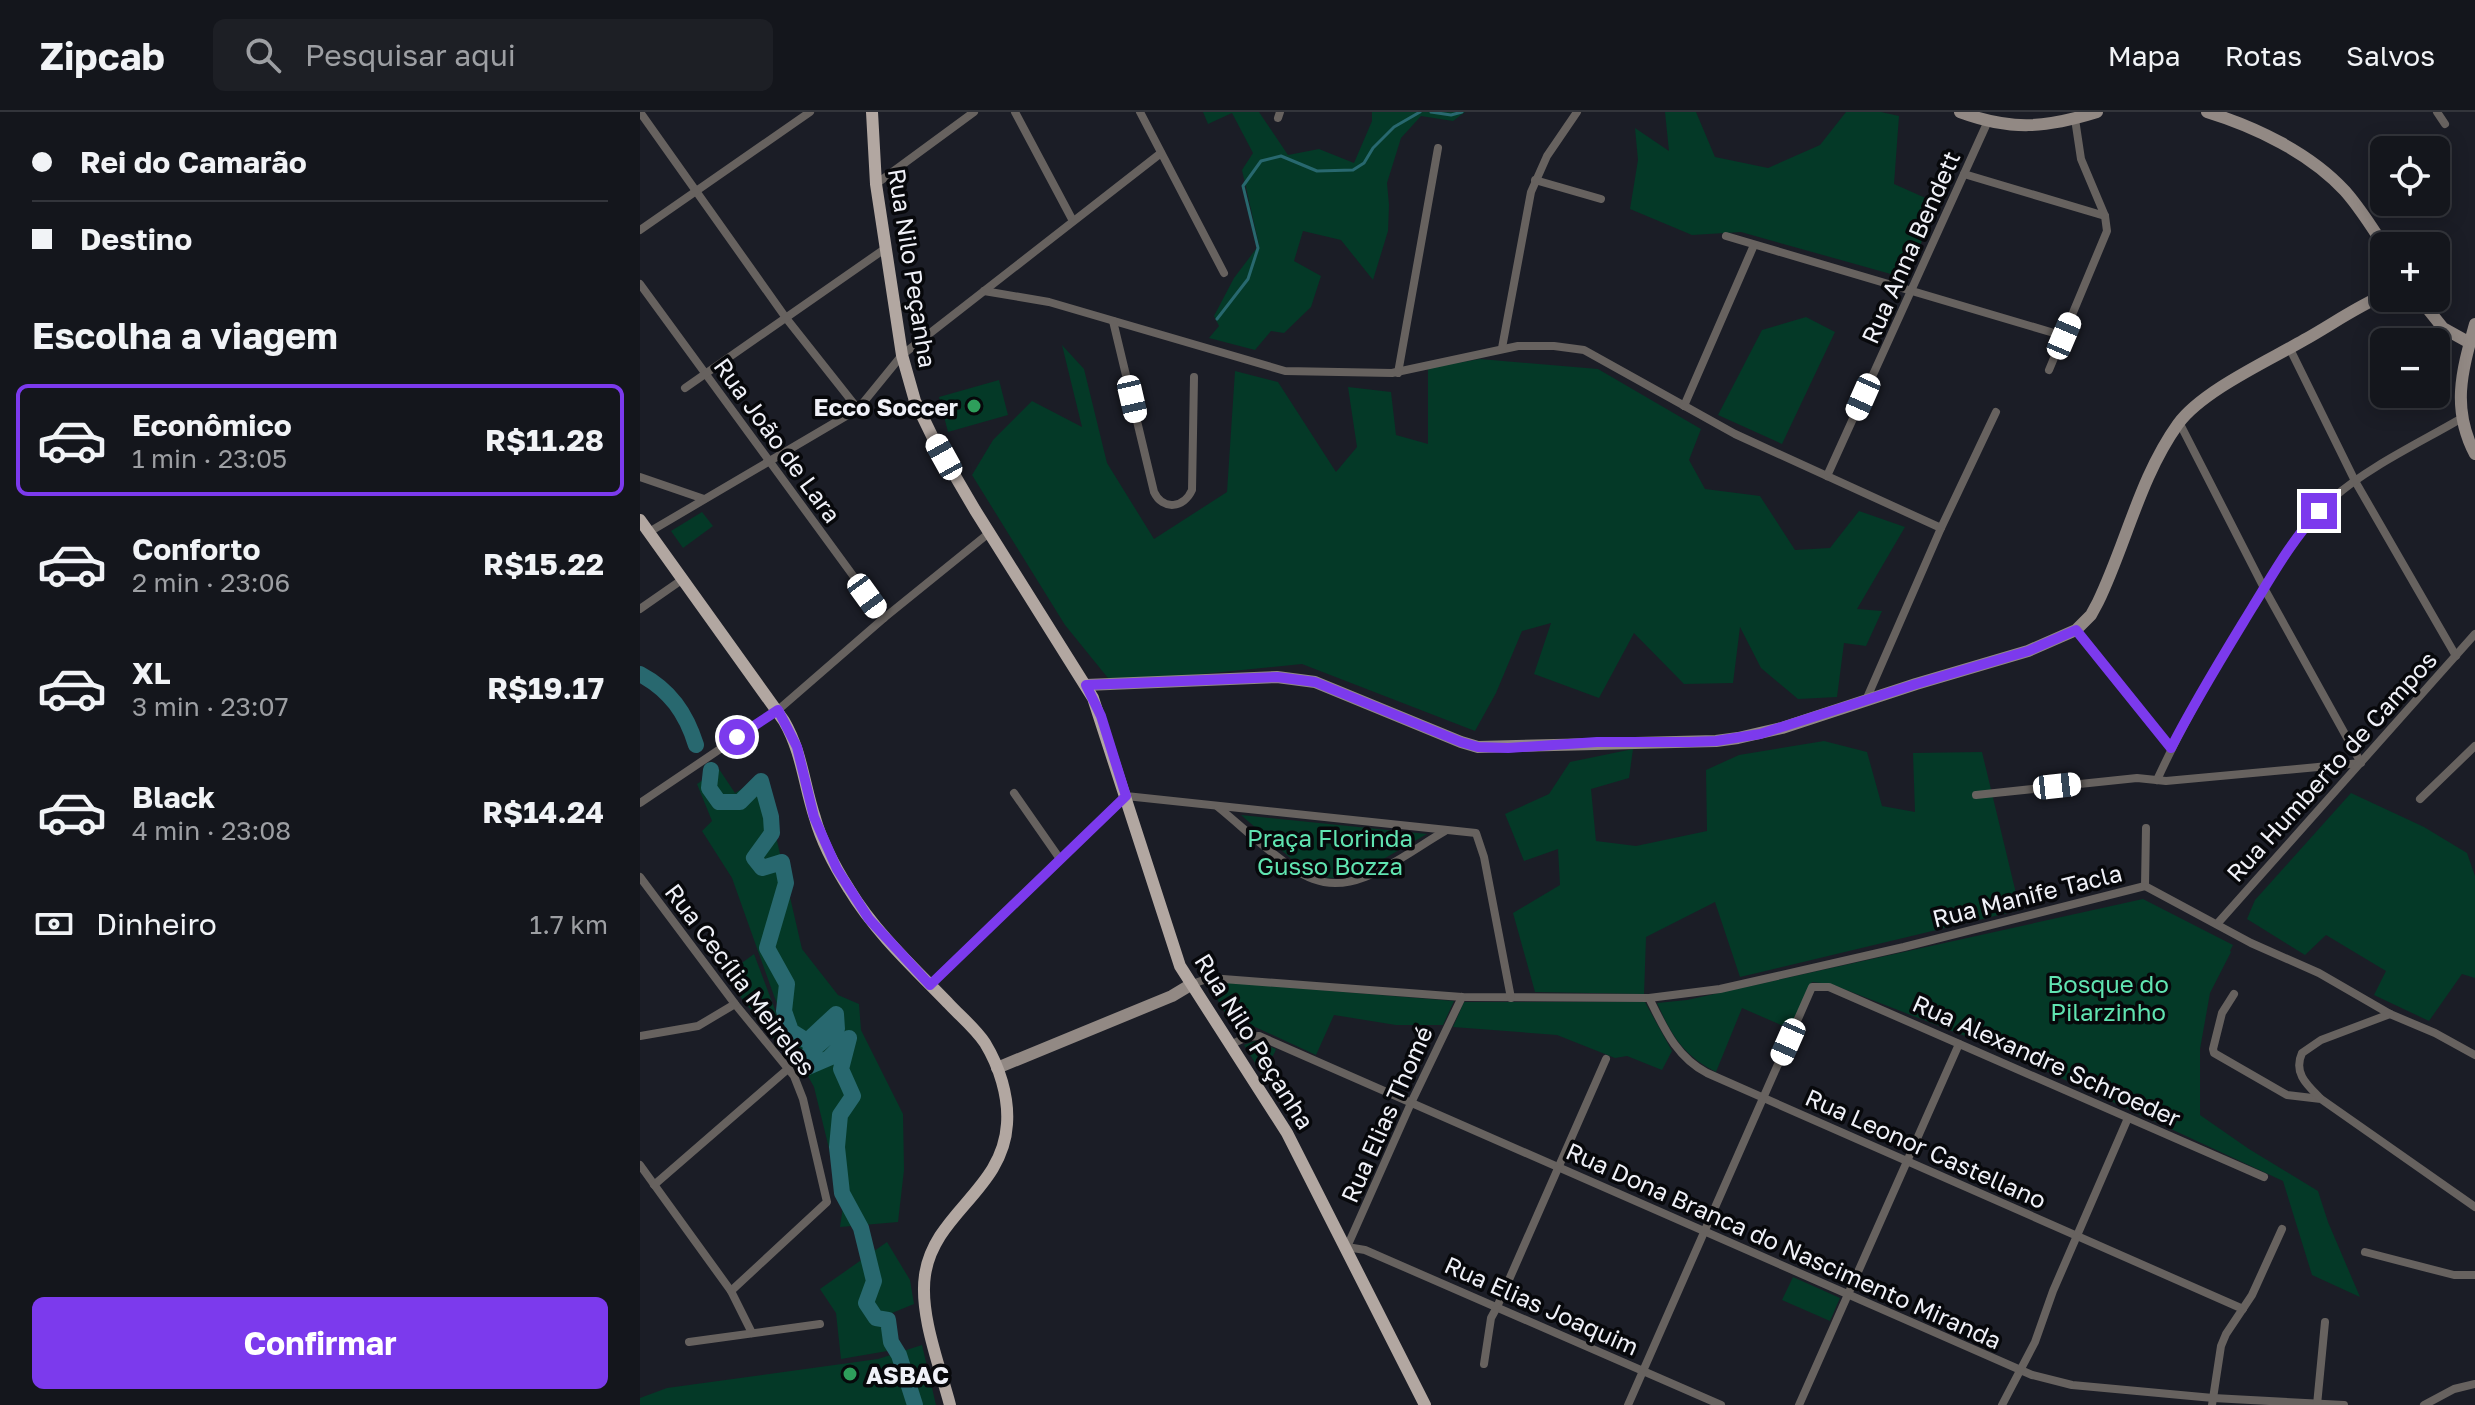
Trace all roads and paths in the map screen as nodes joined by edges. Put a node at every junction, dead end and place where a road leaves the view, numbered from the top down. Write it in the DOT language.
graph roads {
  1 [pos="640,112"];
  2 [pos="810,112"];
  3 [pos="872,112"];
  4 [pos="974,112"];
  5 [pos="1015,112"];
  6 [pos="1140,112"];
  7 [pos="1577,112"];
  8 [pos="1960,112"];
  9 [pos="2097,112"];
  10 [pos="2207,112"];
  11 [pos="2437,112"];
  12 [pos="2075,119"];
  13 [pos="1988,121"];
  14 [pos="2445,124"];
  15 [pos="1438,148"];
  16 [pos="1161,153"];
  17 [pos="1964,174"];
  18 [pos="1535,180"];
  19 [pos="876,184"];
  20 [pos="696,191"];
  21 [pos="1601,199"];
  22 [pos="2105,216"];
  23 [pos="1073,221"];
  24 [pos="640,230"];
  25 [pos="2375,232"];
  26 [pos="1726,236"];
  27 [pos="1754,245"];
  28 [pos="886,248"];
  29 [pos="1224,273"];
  30 [pos="640,284"];
  31 [pos="984,291"];
  32 [pos="1912,291"];
  33 [pos="2370,303"];
  34 [pos="2430,312"];
  35 [pos="786,318"];
  36 [pos="1113,321"];
  37 [pos="2475,324"];
  38 [pos="2064,336"];
  39 [pos="2470,343"];
  40 [pos="1502,348"];
  41 [pos="2290,349"];
  42 [pos="902,355"];
  43 [pos="2049,370"];
  44 [pos="1398,373"];
  45 [pos="705,374"];
  46 [pos="1194,377"];
  47 [pos="685,388"];
  48 [pos="1684,406"];
  49 [pos="858,409"];
  50 [pos="1996,412"];
  51 [pos="2462,418"];
  52 [pos="2179,422"];
  53 [pos="2475,454"];
  54 [pos="769,462"];
  55 [pos="1827,476"];
  56 [pos="640,477"];
  57 [pos="2355,481"];
  58 [pos="704,499"];
  59 [pos="640,520"];
  60 [pos="1941,528"];
  61 [pos="649,532"];
  62 [pos="989,533"];
  63 [pos="683,579"];
  64 [pos="2264,588"];
  65 [pos="640,609"];
  66 [pos="884,618"];
  67 [pos="2076,630"];
  68 [pos="2475,634"];
  69 [pos="2456,656"];
  70 [pos="1086,685"];
  71 [pos="1866,700"];
  72 [pos="778,710"];
  73 [pos="2475,746"];
  74 [pos="2171,748"];
  75 [pos="2361,763"];
  76 [pos="2157,780"];
  77 [pos="1014,793"];
  78 [pos="1976,795"];
  79 [pos="1126,796"];
  80 [pos="2420,799"];
  81 [pos="640,803"];
  82 [pos="1215,806"];
  83 [pos="2146,828"];
  84 [pos="1446,830"];
  85 [pos="1060,859"];
  86 [pos="640,877"];
  87 [pos="2145,886"];
  88 [pos="2217,924"];
  89 [pos="1192,984"];
  90 [pos="930,985"];
  91 [pos="2234,994"];
  92 [pos="1462,997"];
  93 [pos="1511,998"];
  94 [pos="1649,998"];
  95 [pos="735,1004"];
  96 [pos="2390,1014"];
  97 [pos="640,1036"];
  98 [pos="1232,1044"];
  99 [pos="1959,1044"];
  100 [pos="2475,1055"];
  101 [pos="1606,1059"];
  102 [pos="789,1068"];
  103 [pos="997,1068"];
  104 [pos="1763,1098"];
  105 [pos="2321,1099"];
  106 [pos="1411,1103"];
  107 [pos="2128,1118"];
  108 [pos="1907,1161"];
  109 [pos="640,1165"];
  110 [pos="1558,1167"];
  111 [pos="2264,1177"];
  112 [pos="654,1185"];
  113 [pos="2475,1207"];
  114 [pos="2282,1229"];
  115 [pos="1704,1231"];
  116 [pos="2077,1236"];
  117 [pos="1347,1247"];
  118 [pos="2365,1252"];
  119 [pos="2475,1275"];
  120 [pos="731,1291"];
  121 [pos="1848,1295"];
  122 [pos="1497,1307"];
  123 [pos="2243,1309"];
  124 [pos="2325,1322"];
  125 [pos="820,1324"];
  126 [pos="752,1333"];
  127 [pos="689,1342"];
  128 [pos="1484,1364"];
  129 [pos="1643,1371"];
  130 [pos="2021,1371"];
  131 [pos="2475,1384"];
  132 [pos="2212,1402"];
  133 [pos="2317,1404"];
  134 [pos="950,1405"];
  135 [pos="1425,1405"];
  136 [pos="1628,1405"];
  137 [pos="1721,1405"];
  138 [pos="1799,1405"];
  139 [pos="2002,1405"];
  140 [pos="2344,1405"];
  141 [pos="2424,1405"];
  1 -- 20 [label="street"];
  2 -- 20 [label="street"];
  3 -- 19 [label="main road, Rua Nilo Peçanha"];
  4 -- 19 [label="street"];
  5 -- 23 [label="street"];
  6 -- 16 [label="street"];
  7 -- 18 [label="street"];
  8 -- 13 [label="street"];
  9 -- 12 [label="street"];
  10 -- 25 [label="street"];
  11 -- 14 [label="street"];
  12 -- 13 [label="street"];
  12 -- 22 [label="street"];
  13 -- 17 [label="street, Rua Anna Bendett"];
  15 -- 44 [label="street"];
  16 -- 23 [label="street"];
  16 -- 29 [label="street"];
  17 -- 22 [label="street"];
  17 -- 32 [label="street, Rua Anna Bendett"];
  18 -- 21 [label="street"];
  18 -- 40 [label="street"];
  19 -- 28 [label="main road, Rua Nilo Peçanha"];
  20 -- 24 [label="street"];
  20 -- 35 [label="street"];
  22 -- 38 [label="street"];
  23 -- 31 [label="street"];
  26 -- 27 [label="street"];
  27 -- 32 [label="street"];
  27 -- 48 [label="street"];
  28 -- 35 [label="street"];
  28 -- 42 [label="main road, Rua Nilo Peçanha"];
  30 -- 45 [label="street, Rua João de Lara"];
  31 -- 36 [label="street"];
  31 -- 42 [label="street"];
  32 -- 38 [label="street"];
  32 -- 55 [label="street, Rua Anna Bendett"];
  33 -- 41 [label="street"];
  34 -- 39 [label="street"];
  35 -- 45 [label="street"];
  35 -- 49 [label="street"];
  36 -- 44 [label="street"];
  36 -- 46 [label="street"];
  37 -- 39 [label="street"];
  38 -- 43 [label="street"];
  39 -- 51 [label="street"];
  40 -- 44 [label="street"];
  40 -- 48 [label="street"];
  41 -- 52 [label="street"];
  41 -- 57 [label="street"];
  42 -- 49 [label="street"];
  42 -- 62 [label="main road, Rua Nilo Peçanha"];
  45 -- 47 [label="street"];
  45 -- 54 [label="street, Rua João de Lara"];
  48 -- 55 [label="street"];
  49 -- 54 [label="street"];
  50 -- 60 [label="street"];
  51 -- 53 [label="street"];
  51 -- 57 [label="street"];
  52 -- 64 [label="street"];
  52 -- 67 [label="street"];
  54 -- 58 [label="street"];
  54 -- 66 [label="street, Rua João de Lara"];
  55 -- 60 [label="street"];
  56 -- 58 [label="street"];
  57 -- 64 [label="street"];
  57 -- 69 [label="street"];
  58 -- 61 [label="street"];
  59 -- 61 [label="main road"];
  60 -- 71 [label="street"];
  61 -- 63 [label="main road"];
  62 -- 66 [label="street"];
  62 -- 70 [label="main road, Rua Nilo Peçanha"];
  63 -- 65 [label="street"];
  63 -- 72 [label="main road"];
  64 -- 74 [label="street"];
  64 -- 75 [label="street"];
  66 -- 72 [label="street"];
  67 -- 71 [label="street"];
  67 -- 74 [label="street"];
  68 -- 69 [label="street, Rua Humberto de Campos"];
  69 -- 75 [label="street, Rua Humberto de Campos"];
  70 -- 71 [label="street"];
  70 -- 79 [label="main road, Rua Nilo Peçanha"];
  72 -- 81 [label="street"];
  72 -- 90 [label="main road"];
  73 -- 80 [label="street"];
  74 -- 76 [label="street"];
  75 -- 76 [label="street"];
  75 -- 88 [label="street, Rua Humberto de Campos"];
  76 -- 78 [label="street"];
  77 -- 85 [label="street"];
  79 -- 82 [label="street"];
  79 -- 85 [label="street"];
  79 -- 89 [label="main road, Rua Nilo Peçanha"];
  82 -- 84 [label="street"];
  82 -- 84 [label="street"];
  83 -- 87 [label="street"];
  84 -- 93 [label="street"];
  85 -- 90 [label="street"];
  86 -- 95 [label="street, Rua Cecília Meireles"];
  87 -- 88 [label="street, Rua Manife Tacla"];
  87 -- 94 [label="street, Rua Manife Tacla"];
  88 -- 96 [label="street, Rua Manife Tacla"];
  89 -- 92 [label="street"];
  89 -- 98 [label="main road, Rua Nilo Peçanha"];
  89 -- 103 [label="street"];
  90 -- 103 [label="main road"];
  91 -- 105 [label="street"];
  92 -- 93 [label="street"];
  92 -- 106 [label="street, Rua Elias Thomé"];
  93 -- 94 [label="street"];
  94 -- 104 [label="street, Rua Leonor Castellano"];
  95 -- 97 [label="street"];
  95 -- 102 [label="street, Rua Cecília Meireles"];
  96 -- 100 [label="street, Rua Manife Tacla"];
  96 -- 105 [label="street"];
  98 -- 106 [label="street, Rua Dona Branca do Nascimento Miranda"];
  98 -- 117 [label="main road, Rua Nilo Peçanha"];
  99 -- 104 [label="street, Rua Alexandre Schroeder"];
  99 -- 107 [label="street, Rua Alexandre Schroeder"];
  99 -- 108 [label="street"];
  101 -- 110 [label="street"];
  102 -- 112 [label="street"];
  102 -- 120 [label="street, Rua Cecília Meireles"];
  103 -- 134 [label="main road"];
  104 -- 108 [label="street, Rua Leonor Castellano"];
  104 -- 115 [label="street"];
  105 -- 113 [label="street"];
  106 -- 110 [label="street, Rua Dona Branca do Nascimento Miranda"];
  106 -- 117 [label="street, Rua Elias Thomé"];
  107 -- 111 [label="street, Rua Alexandre Schroeder"];
  107 -- 116 [label="street"];
  108 -- 116 [label="street, Rua Leonor Castellano"];
  108 -- 121 [label="street"];
  109 -- 112 [label="street"];
  110 -- 115 [label="street, Rua Dona Branca do Nascimento Miranda"];
  110 -- 122 [label="street"];
  112 -- 120 [label="street"];
  114 -- 123 [label="street"];
  115 -- 121 [label="street, Rua Dona Branca do Nascimento Miranda"];
  115 -- 129 [label="street"];
  116 -- 123 [label="street, Rua Leonor Castellano"];
  116 -- 130 [label="street"];
  117 -- 122 [label="street, Rua Elias Joaquim"];
  117 -- 135 [label="main road, Rua Nilo Peçanha"];
  118 -- 119 [label="street"];
  120 -- 126 [label="street"];
  121 -- 130 [label="street, Rua Dona Branca do Nascimento Miranda"];
  121 -- 138 [label="street"];
  122 -- 128 [label="street"];
  122 -- 129 [label="street, Rua Elias Joaquim"];
  123 -- 132 [label="street"];
  124 -- 133 [label="street"];
  125 -- 126 [label="street"];
  126 -- 127 [label="street"];
  129 -- 136 [label="street"];
  129 -- 137 [label="street, Rua Elias Joaquim"];
  130 -- 132 [label="street, Rua Dona Branca do Nascimento Miranda"];
  130 -- 139 [label="street"];
  131 -- 141 [label="street"];
  132 -- 133 [label="street, Rua Dona Branca do Nascimento Miranda"];
  133 -- 140 [label="street, Rua Dona Branca do Nascimento Miranda"];
}
